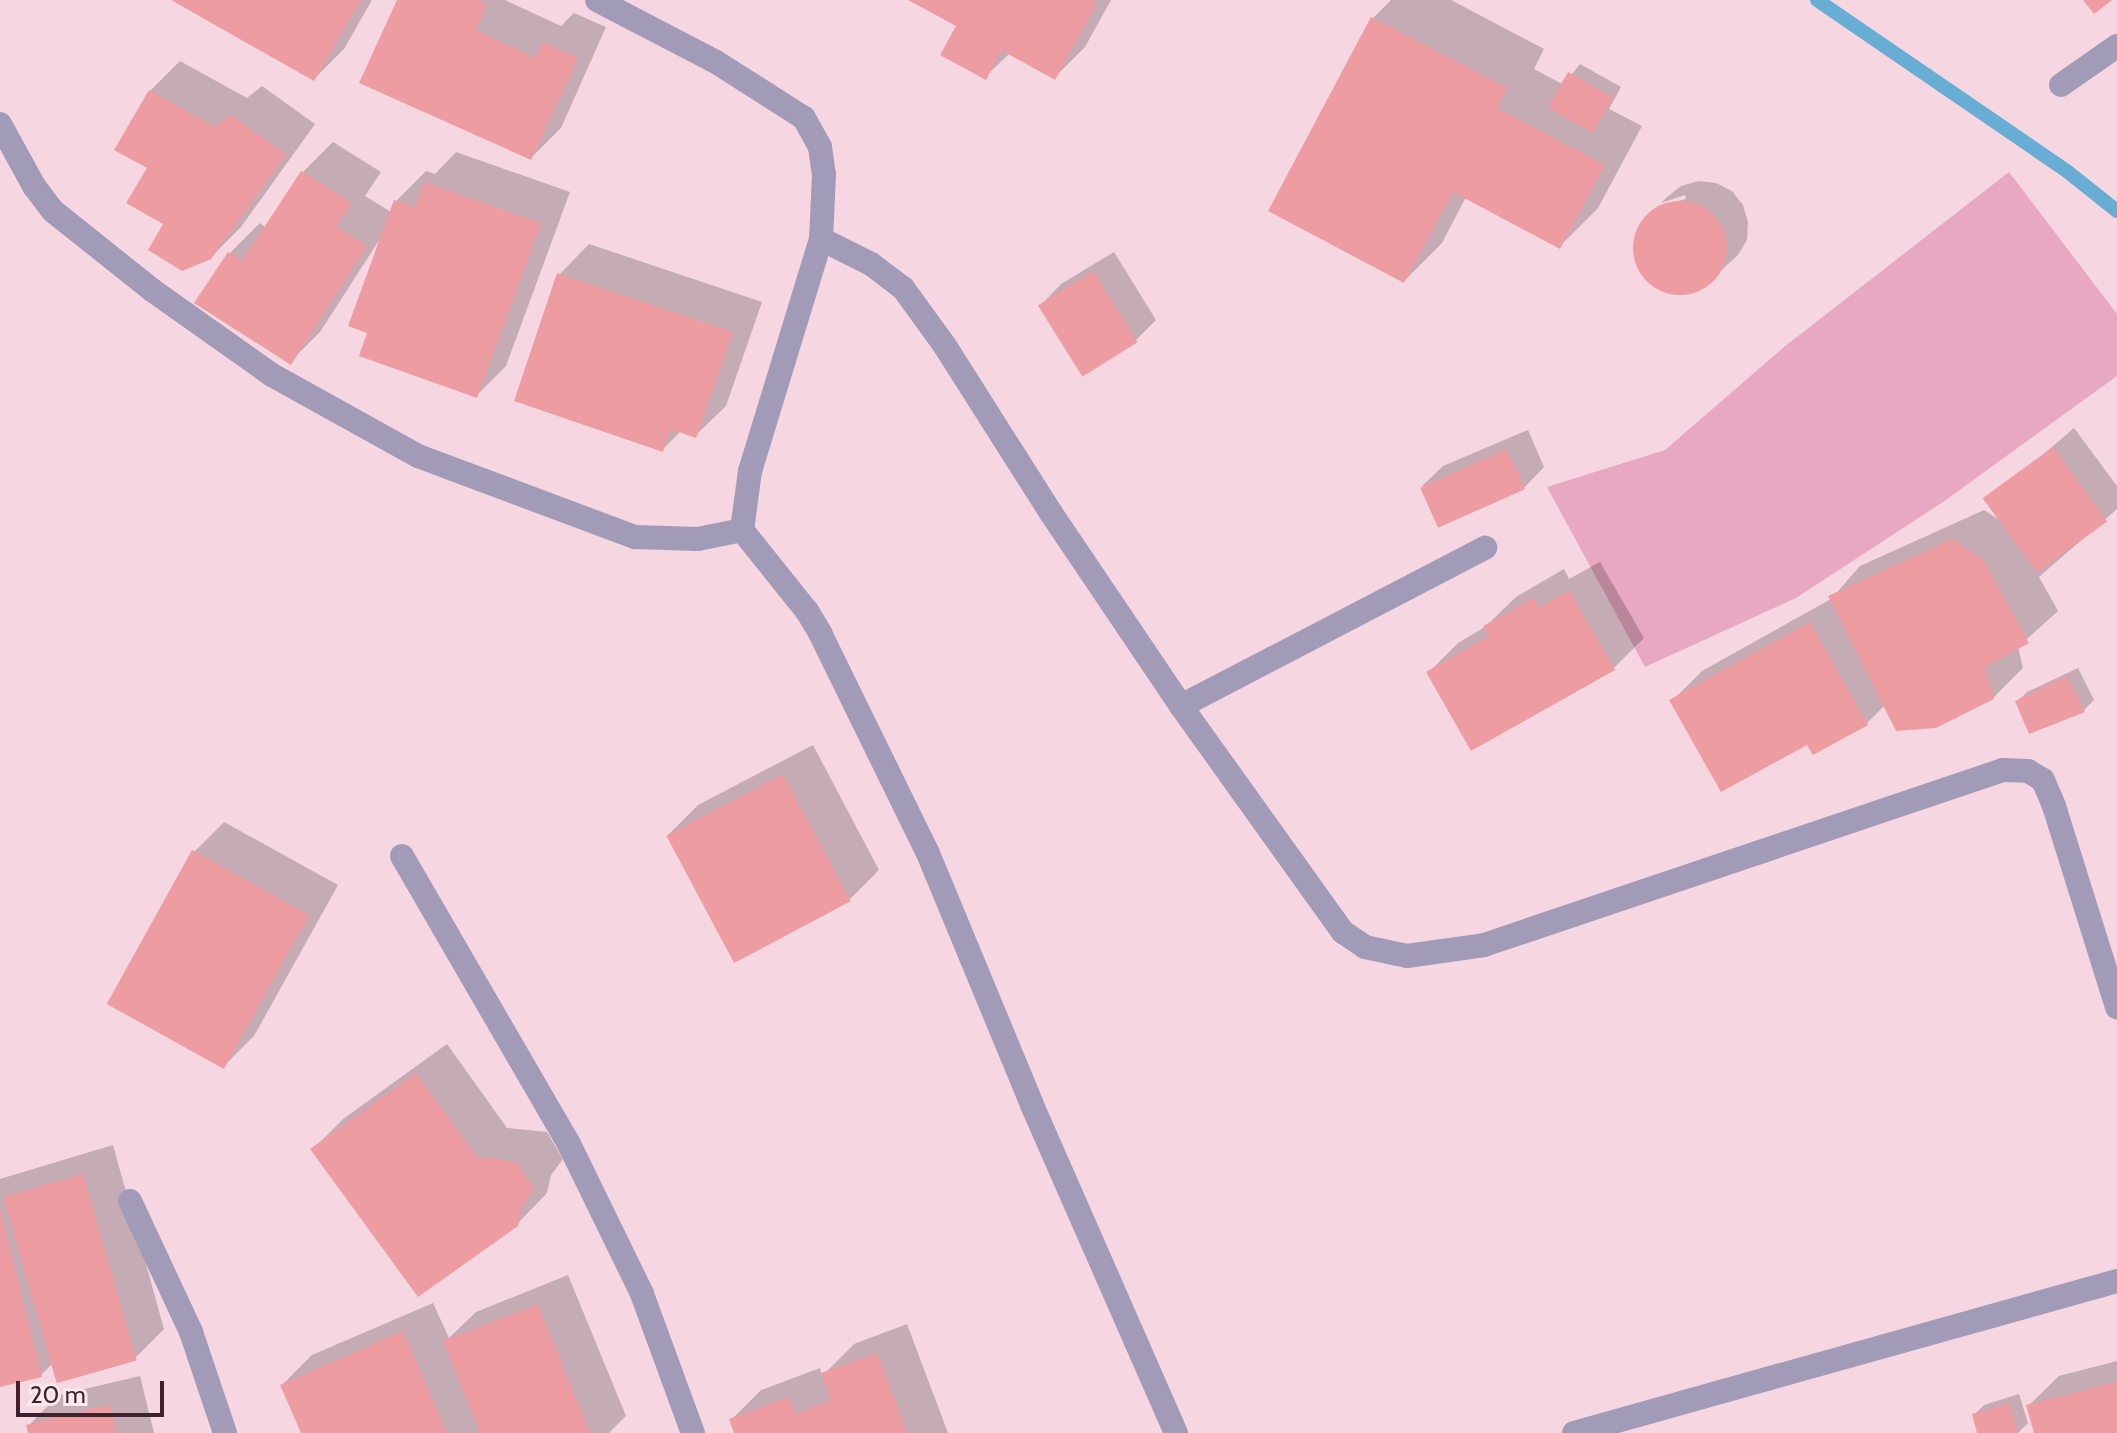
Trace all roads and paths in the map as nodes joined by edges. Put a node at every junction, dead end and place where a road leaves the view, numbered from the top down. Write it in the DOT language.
graph roads {
  1 [pos="597,0"];
  2 [pos="2117,46"];
  3 [pos="2061,85"];
  4 [pos="0,124"];
  5 [pos="821,239"];
  6 [pos="742,530"];
  7 [pos="1485,548"];
  8 [pos="1181,706"];
  9 [pos="402,856"];
  10 [pos="2117,1007"];
  11 [pos="130,1201"];
  12 [pos="2117,1281"];
  13 [pos="225,1433"];
  14 [pos="693,1433"];
  15 [pos="1176,1433"];
  16 [pos="1574,1433"];
  1 -- 5 [label="street"];
  2 -- 3 [label="street"];
  4 -- 6 [label="street"];
  5 -- 6 [label="street"];
  5 -- 8 [label="street"];
  6 -- 15 [label="street"];
  7 -- 8 [label="street"];
  8 -- 10 [label="street"];
  9 -- 14 [label="street"];
  11 -- 13 [label="street"];
  12 -- 16 [label="street"];
}
